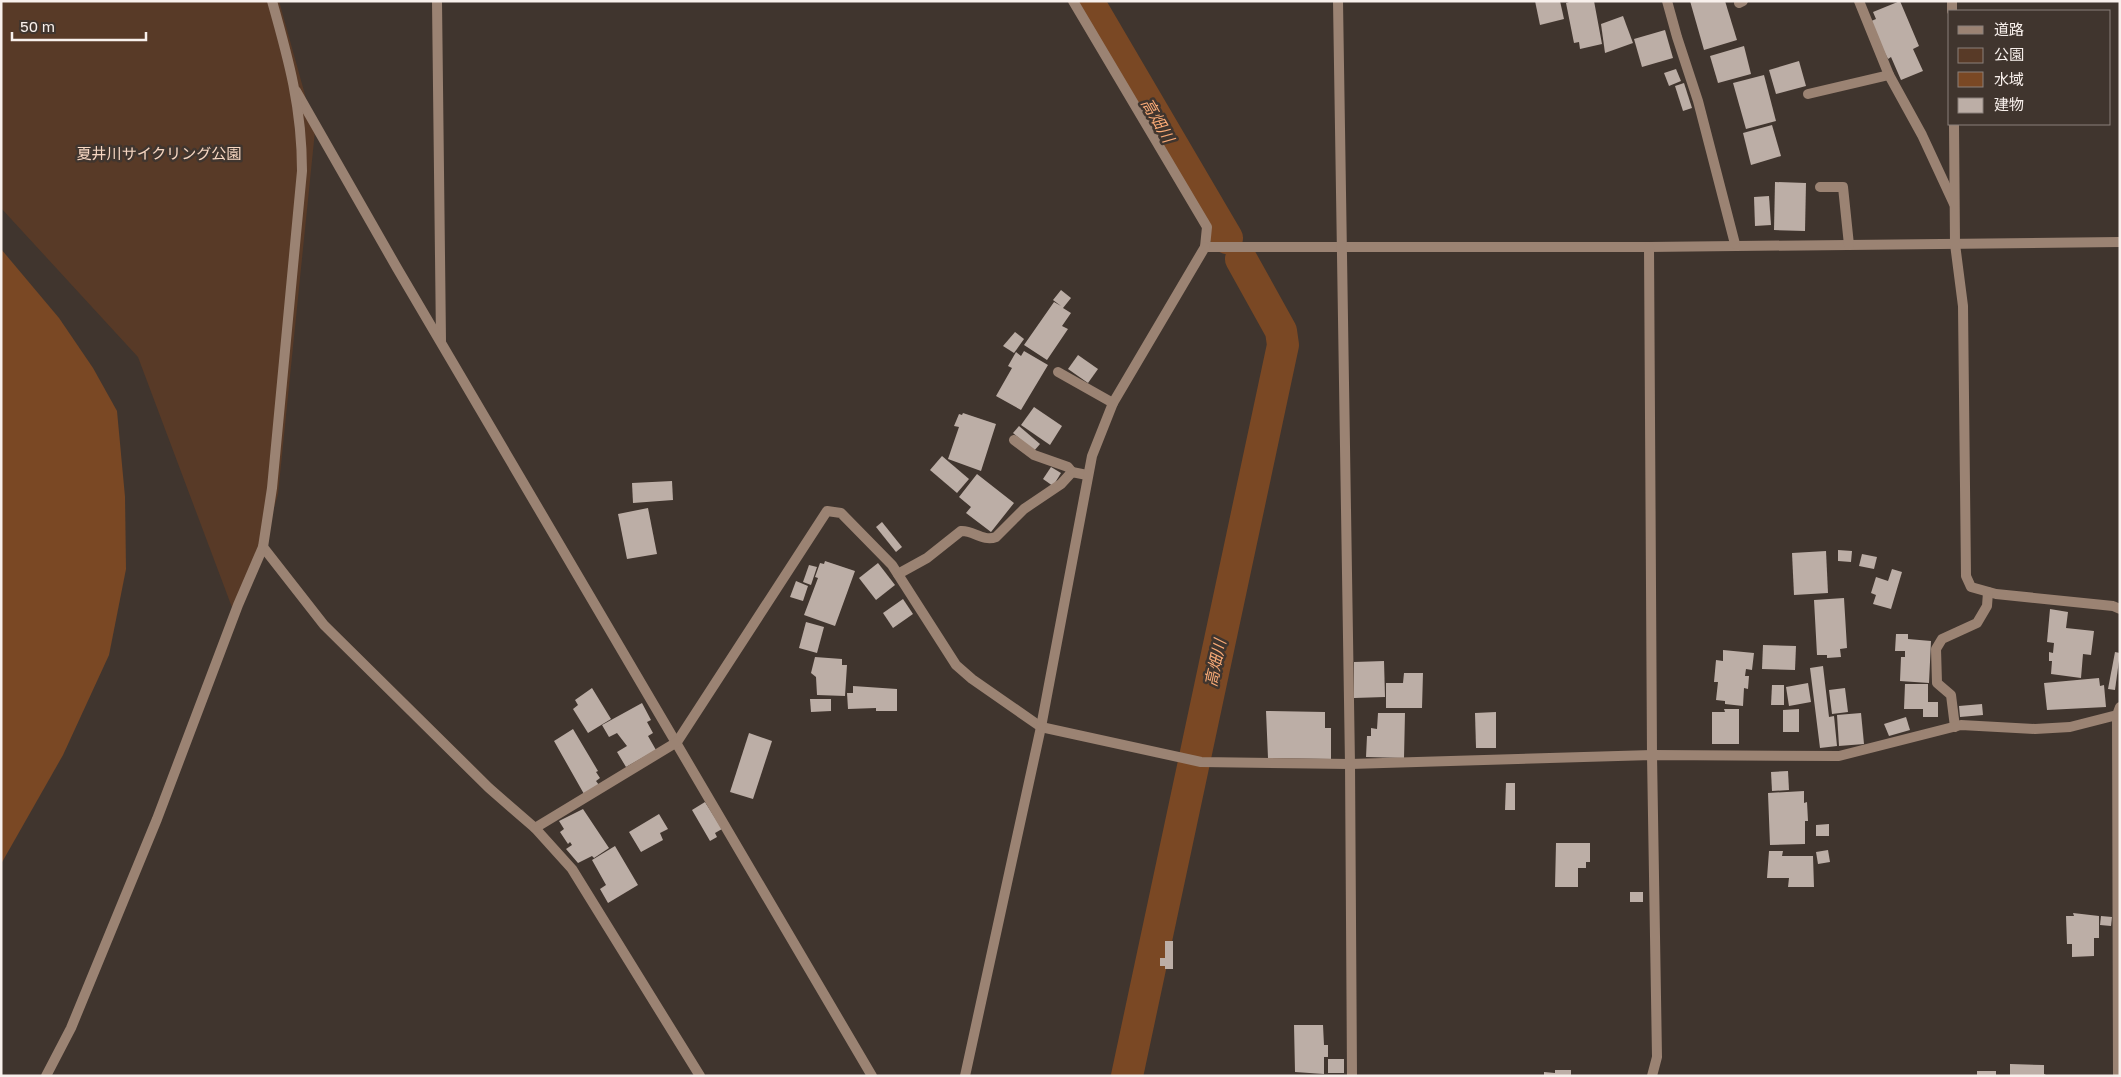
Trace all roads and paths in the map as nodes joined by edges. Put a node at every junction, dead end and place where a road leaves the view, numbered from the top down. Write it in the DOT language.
graph roads {
  1 [pos="272,1"];
  2 [pos="437,1"];
  3 [pos="1073,1"];
  4 [pos="1338,1"];
  5 [pos="1667,1"];
  6 [pos="1859,1"];
  7 [pos="1889,76"];
  8 [pos="296,91"];
  9 [pos="1808,94"];
  10 [pos="1954,125"];
  11 [pos="1820,187"];
  12 [pos="1955,207"];
  13 [pos="2120,242"];
  14 [pos="1735,244"];
  15 [pos="1955,244"];
  16 [pos="1849,245"];
  17 [pos="1650,247"];
  18 [pos="1205,248"];
  19 [pos="1343,248"];
  20 [pos="442,342"];
  21 [pos="1058,372"];
  22 [pos="1113,403"];
  23 [pos="1014,440"];
  24 [pos="1072,472"];
  25 [pos="1087,475"];
  26 [pos="263,547"];
  27 [pos="898,574"];
  28 [pos="1988,592"];
  29 [pos="2120,610"];
  30 [pos="2119,711"];
  31 [pos="1955,727"];
  32 [pos="1041,728"];
  33 [pos="677,742"];
  34 [pos="1652,756"];
  35 [pos="1350,764"];
  36 [pos="535,828"];
  37 [pos="46,1076"];
  38 [pos="700,1076"];
  39 [pos="872,1076"];
  40 [pos="965,1076"];
  41 [pos="1352,1076"];
  42 [pos="1652,1076"];
  43 [pos="2118,1076"];
  1 -- 8 [label="street"];
  2 -- 20 [label="street"];
  3 -- 18 [label="street"];
  4 -- 19 [label="street"];
  5 -- 14 [label="street"];
  6 -- 7 [label="street"];
  7 -- 9 [label="street"];
  7 -- 12 [label="street"];
  8 -- 20 [label="street"];
  8 -- 26 [label="street"];
  10 -- 12 [label="street"];
  11 -- 16 [label="street"];
  12 -- 15 [label="street"];
  13 -- 15 [label="street"];
  14 -- 16 [label="street"];
  14 -- 17 [label="street"];
  15 -- 16 [label="street"];
  15 -- 28 [label="street"];
  17 -- 19 [label="street"];
  17 -- 34 [label="street"];
  18 -- 19 [label="street"];
  18 -- 22 [label="street"];
  19 -- 35 [label="street"];
  20 -- 33 [label="street"];
  21 -- 22 [label="street"];
  22 -- 25 [label="street"];
  23 -- 24 [label="street"];
  24 -- 25 [label="street"];
  24 -- 27 [label="street"];
  25 -- 32 [label="street"];
  26 -- 36 [label="street"];
  26 -- 37 [label="street"];
  27 -- 32 [label="street"];
  27 -- 33 [label="street"];
  28 -- 29 [label="street"];
  28 -- 31 [label="street"];
  30 -- 31 [label="street"];
  30 -- 43 [label="street"];
  31 -- 34 [label="street"];
  32 -- 35 [label="street"];
  32 -- 40 [label="street"];
  33 -- 36 [label="street"];
  33 -- 39 [label="street"];
  34 -- 35 [label="street"];
  34 -- 42 [label="street"];
  35 -- 41 [label="street"];
  36 -- 38 [label="street"];
}
